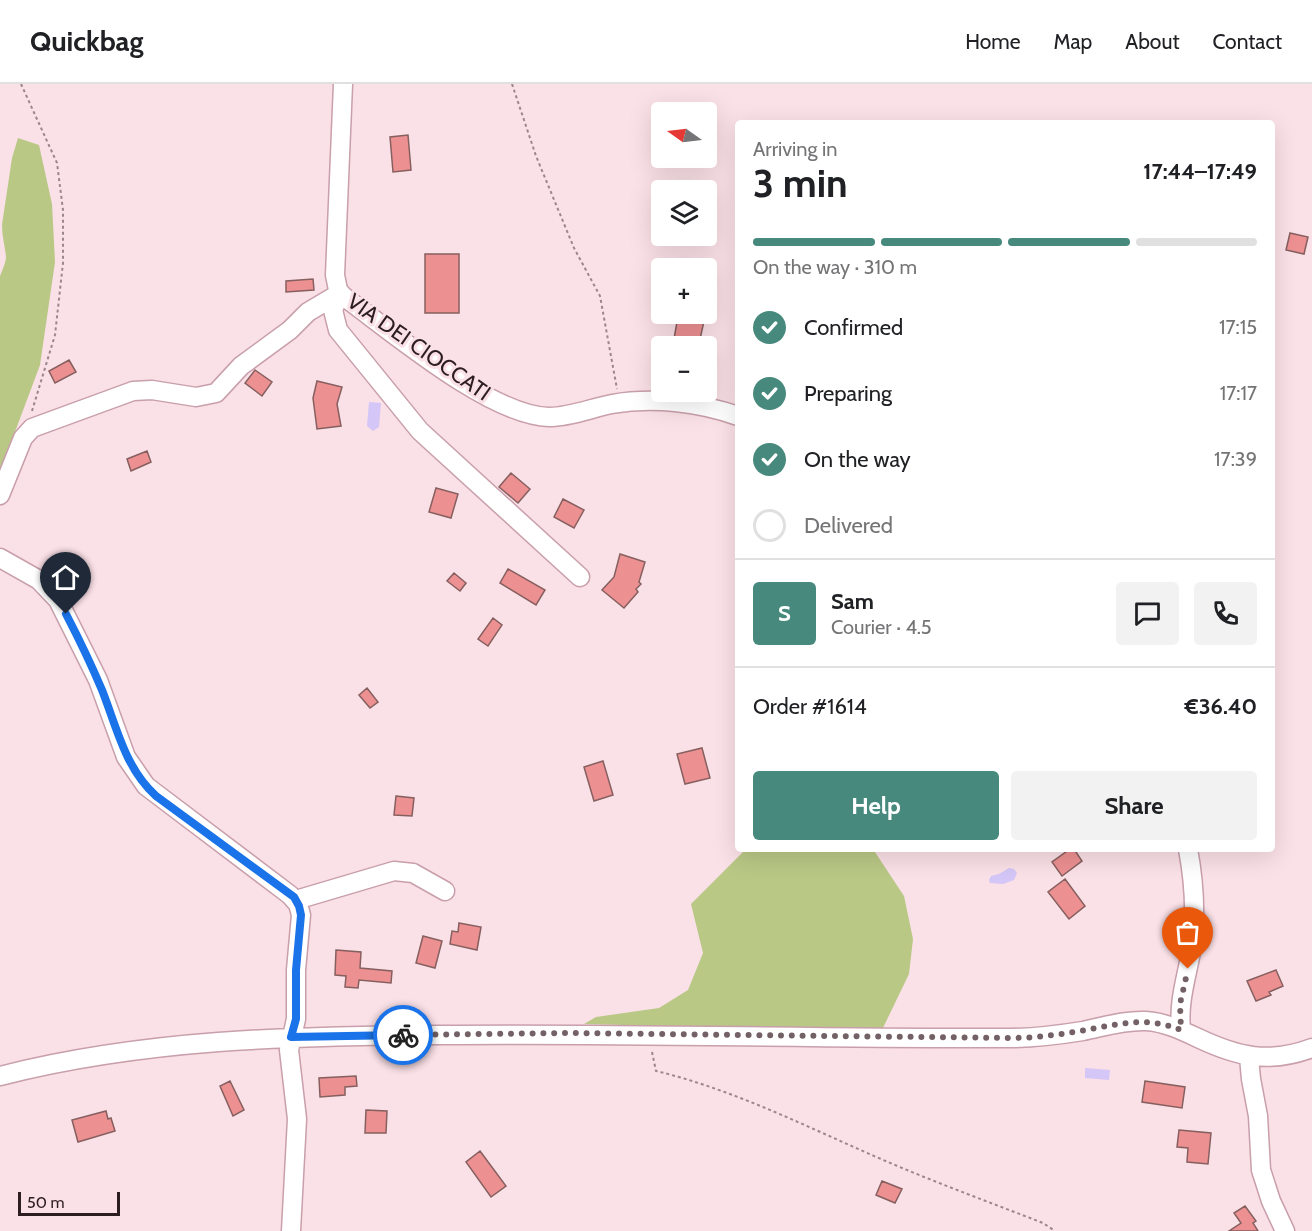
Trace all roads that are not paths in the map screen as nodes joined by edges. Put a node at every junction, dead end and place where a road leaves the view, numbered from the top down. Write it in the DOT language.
graph roads {
  1 [pos="343,84"];
  2 [pos="340,293"];
  3 [pos="735,415"];
  4 [pos="0,495"];
  5 [pos="0,558"];
  6 [pos="580,577"];
  7 [pos="1188,852"];
  8 [pos="445,891"];
  9 [pos="296,900"];
  10 [pos="1181,1030"];
  11 [pos="291,1037"];
  12 [pos="1312,1048"];
  13 [pos="1249,1057"];
  14 [pos="0,1076"];
  15 [pos="291,1231"];
  16 [pos="1285,1231"];
  1 -- 2 [label="street, VIA DEI CIOCCATI"];
  2 -- 3 [label="street, VIA DEI CIOCCATI"];
  2 -- 4 [label="street"];
  2 -- 6 [label="street"];
  5 -- 9 [label="street"];
  7 -- 10 [label="street"];
  8 -- 9 [label="street"];
  9 -- 11 [label="street"];
  10 -- 11 [label="street"];
  10 -- 13 [label="street"];
  11 -- 14 [label="street"];
  11 -- 15 [label="street"];
  12 -- 13 [label="street"];
  13 -- 16 [label="street"];
}
